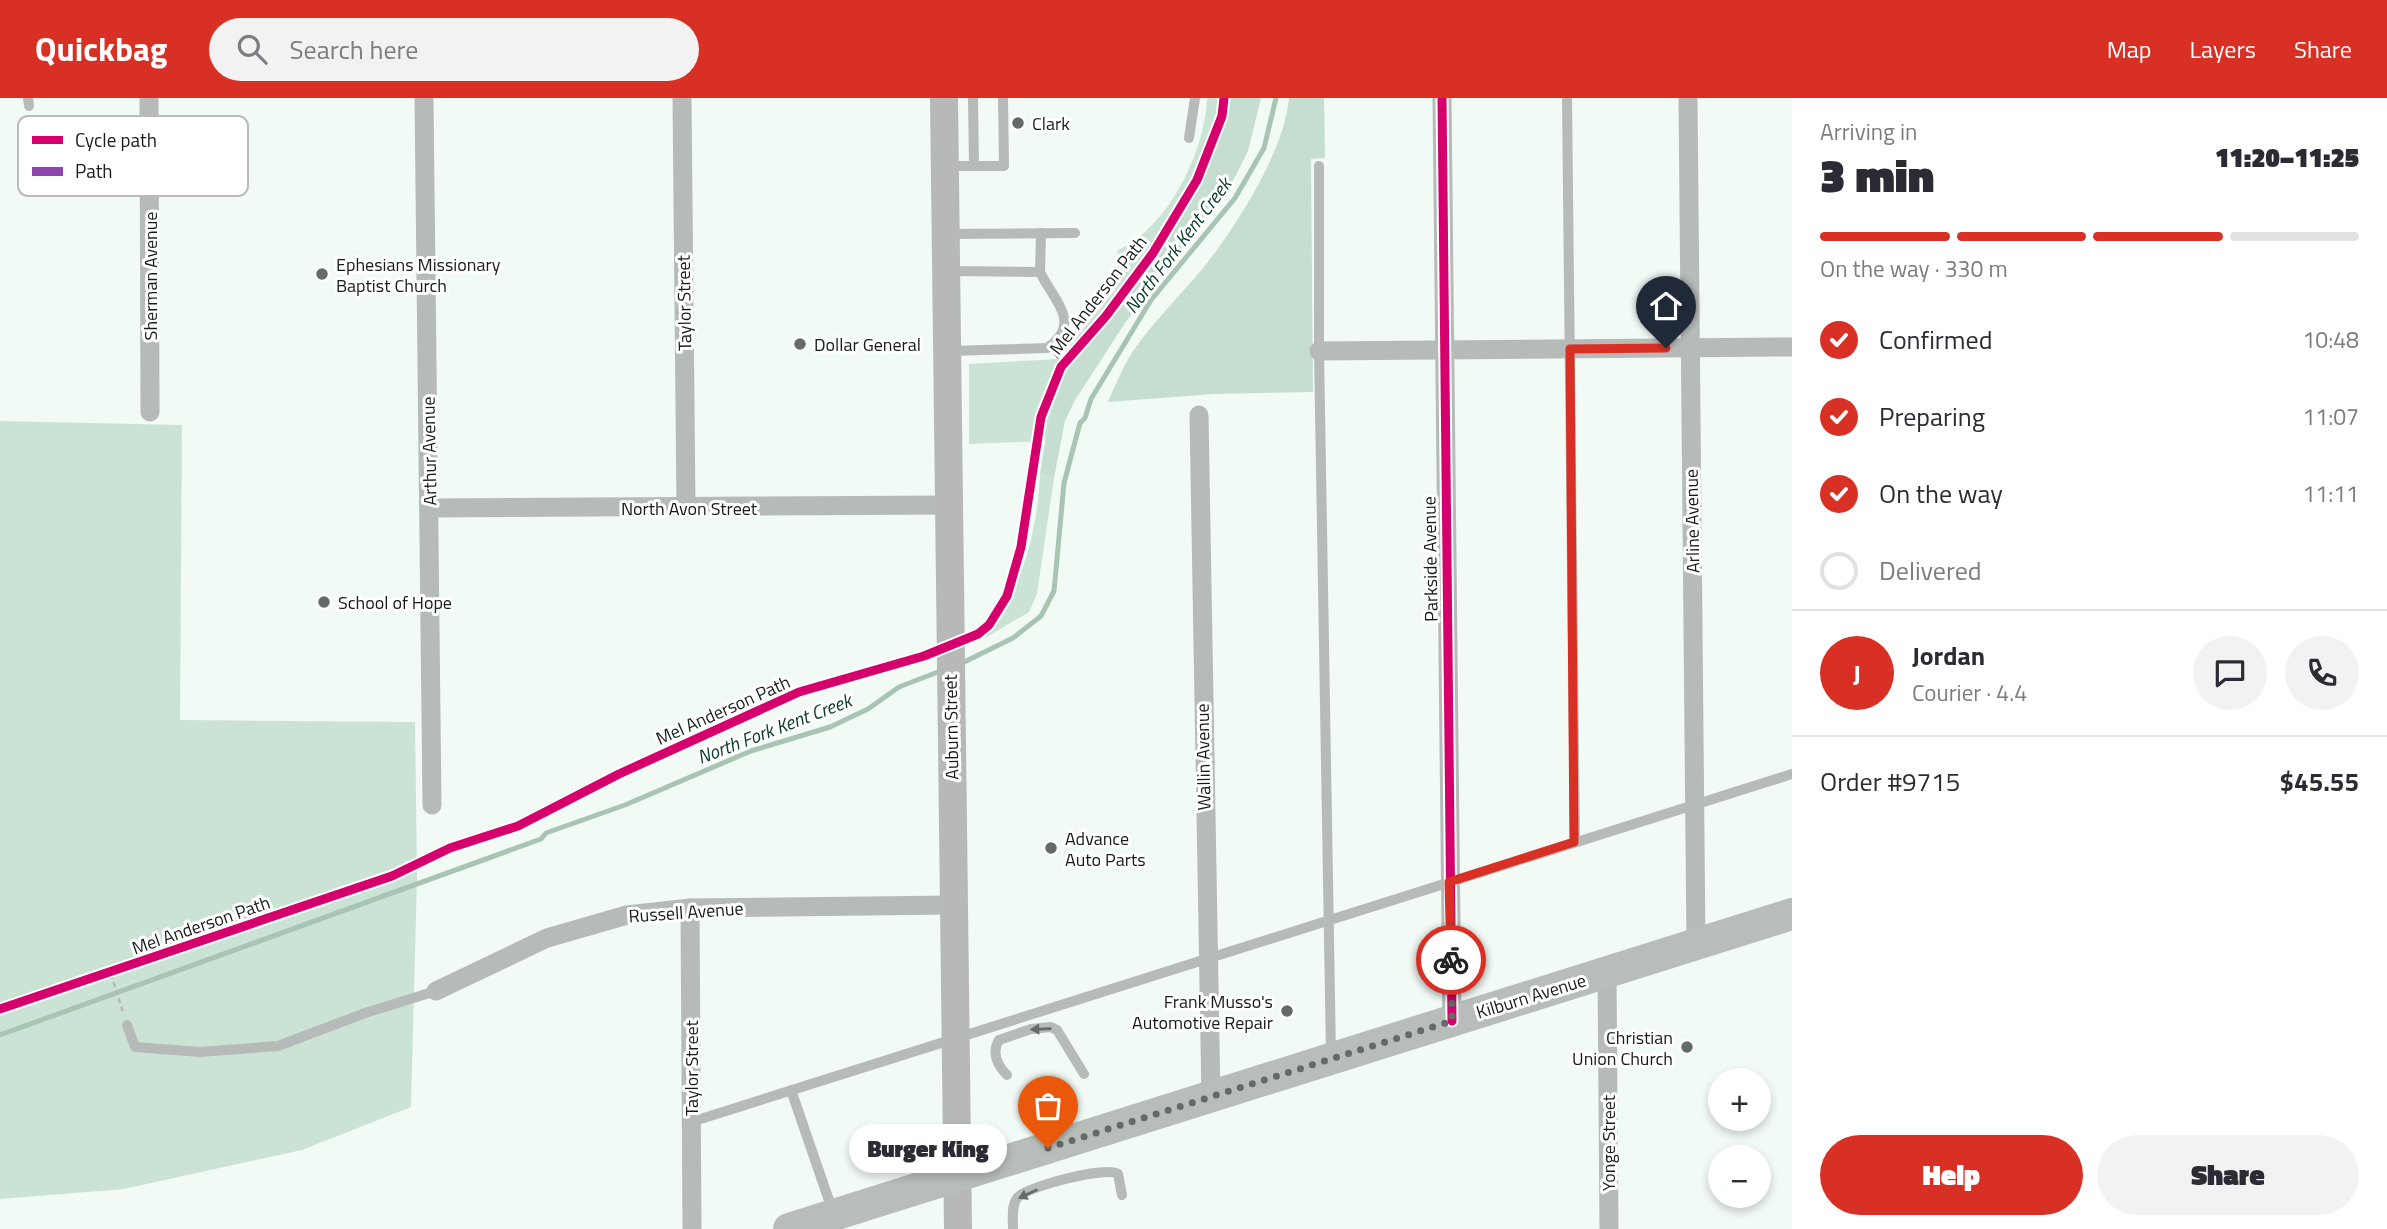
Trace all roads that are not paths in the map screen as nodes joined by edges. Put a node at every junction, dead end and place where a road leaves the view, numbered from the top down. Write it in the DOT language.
graph roads {
  1 [pos="149,98"];
  2 [pos="424,98"];
  3 [pos="681,98"];
  4 [pos="944,98"];
  5 [pos="973,98"];
  6 [pos="1003,98"];
  7 [pos="1195,98"];
  8 [pos="1442,98"];
  9 [pos="1567,98"];
  10 [pos="1688,98"];
  11 [pos="149,116"];
  12 [pos="1189,138"];
  13 [pos="945,166"];
  14 [pos="974,166"];
  15 [pos="1319,166"];
  16 [pos="149,196"];
  17 [pos="1041,233"];
  18 [pos="1075,233"];
  19 [pos="945,234"];
  20 [pos="946,271"];
  21 [pos="1040,272"];
  22 [pos="1690,347"];
  23 [pos="1792,347"];
  24 [pos="1570,349"];
  25 [pos="1444,350"];
  26 [pos="947,351"];
  27 [pos="1319,351"];
  28 [pos="150,412"];
  29 [pos="1199,415"];
  30 [pos="949,505"];
  31 [pos="430,508"];
  32 [pos="687,508"];
  33 [pos="1792,774"];
  34 [pos="432,805"];
  35 [pos="1695,805"];
  36 [pos="1574,842"];
  37 [pos="1449,882"];
  38 [pos="952,905"];
  39 [pos="690,908"];
  40 [pos="1792,914"];
  41 [pos="1327,920"];
  42 [pos="1696,944"];
  43 [pos="1206,957"];
  44 [pos="1607,973"];
  45 [pos="436,991"];
  46 [pos="1452,1021"];
  47 [pos="127,1025"];
  48 [pos="954,1036"];
  49 [pos="1331,1060"];
  50 [pos="1084,1074"];
  51 [pos="1007,1075"];
  52 [pos="791,1090"];
  53 [pos="1211,1099"];
  54 [pos="691,1122"];
  55 [pos="957,1176"];
  56 [pos="1122,1195"];
  57 [pos="834,1215"];
  58 [pos="692,1229"];
  59 [pos="789,1229"];
  60 [pos="958,1229"];
  61 [pos="1013,1229"];
  62 [pos="1609,1229"];
  1 -- 11 [label="street, Sherman Avenue"];
  2 -- 31 [label="street, Arthur Avenue"];
  3 -- 32 [label="street, Taylor Street"];
  4 -- 13 [label="main road, Auburn Street"];
  5 -- 14 [label="lane"];
  6 -- 14 [label="lane"];
  7 -- 12 [label="lane"];
  8 -- 25 [label="street, Parkside Avenue"];
  9 -- 24 [label="lane"];
  10 -- 22 [label="street, Arline Avenue"];
  13 -- 14 [label="lane"];
  13 -- 19 [label="main road, Auburn Street"];
  15 -- 27 [label="lane"];
  16 -- 28 [label="street, Sherman Avenue"];
  17 -- 18 [label="lane"];
  17 -- 19 [label="lane"];
  17 -- 21 [label="lane"];
  19 -- 20 [label="main road, Auburn Street"];
  20 -- 21 [label="lane"];
  20 -- 26 [label="main road, Auburn Street"];
  21 -- 26 [label="lane"];
  22 -- 23 [label="street"];
  22 -- 24 [label="street"];
  22 -- 35 [label="street, Arline Avenue"];
  24 -- 25 [label="street"];
  24 -- 36 [label="lane"];
  25 -- 27 [label="street"];
  25 -- 37 [label="street, Parkside Avenue"];
  26 -- 30 [label="main road, Auburn Street"];
  27 -- 41 [label="lane"];
  29 -- 43 [label="street, Wallin Avenue"];
  30 -- 32 [label="street, North Avon Street"];
  30 -- 38 [label="main road, Auburn Street"];
  31 -- 32 [label="street, North Avon Street"];
  31 -- 34 [label="street, Arthur Avenue"];
  33 -- 35 [label="lane"];
  35 -- 36 [label="lane"];
  35 -- 42 [label="street, Arline Avenue"];
  36 -- 37 [label="lane"];
  37 -- 41 [label="lane"];
  37 -- 46 [label="street, Parkside Avenue"];
  38 -- 39 [label="street, Russell Avenue"];
  38 -- 48 [label="main road, Auburn Street"];
  39 -- 45 [label="street, Russell Avenue"];
  39 -- 54 [label="street, Taylor Street"];
  40 -- 42 [label="main road, Kilburn Avenue"];
  41 -- 43 [label="lane"];
  41 -- 49 [label="lane"];
  42 -- 44 [label="main road, Kilburn Avenue"];
  43 -- 48 [label="lane"];
  43 -- 53 [label="street, Wallin Avenue"];
  44 -- 46 [label="main road, Kilburn Avenue"];
  44 -- 62 [label="street, Yonge Street"];
  45 -- 47 [label="lane"];
  46 -- 49 [label="main road, Kilburn Avenue"];
  48 -- 52 [label="lane"];
  48 -- 55 [label="main road, Auburn Street"];
  49 -- 53 [label="main road, Kilburn Avenue"];
  50 -- 51 [label="lane, one-way"];
  52 -- 54 [label="lane"];
  52 -- 57 [label="lane"];
  53 -- 55 [label="main road, Kilburn Avenue"];
  54 -- 58 [label="street, Taylor Street"];
  55 -- 57 [label="main road, Kilburn Avenue"];
  55 -- 60 [label="main road, Auburn Street"];
  56 -- 61 [label="lane, one-way"];
  57 -- 59 [label="main road, Kilburn Avenue"];
}
